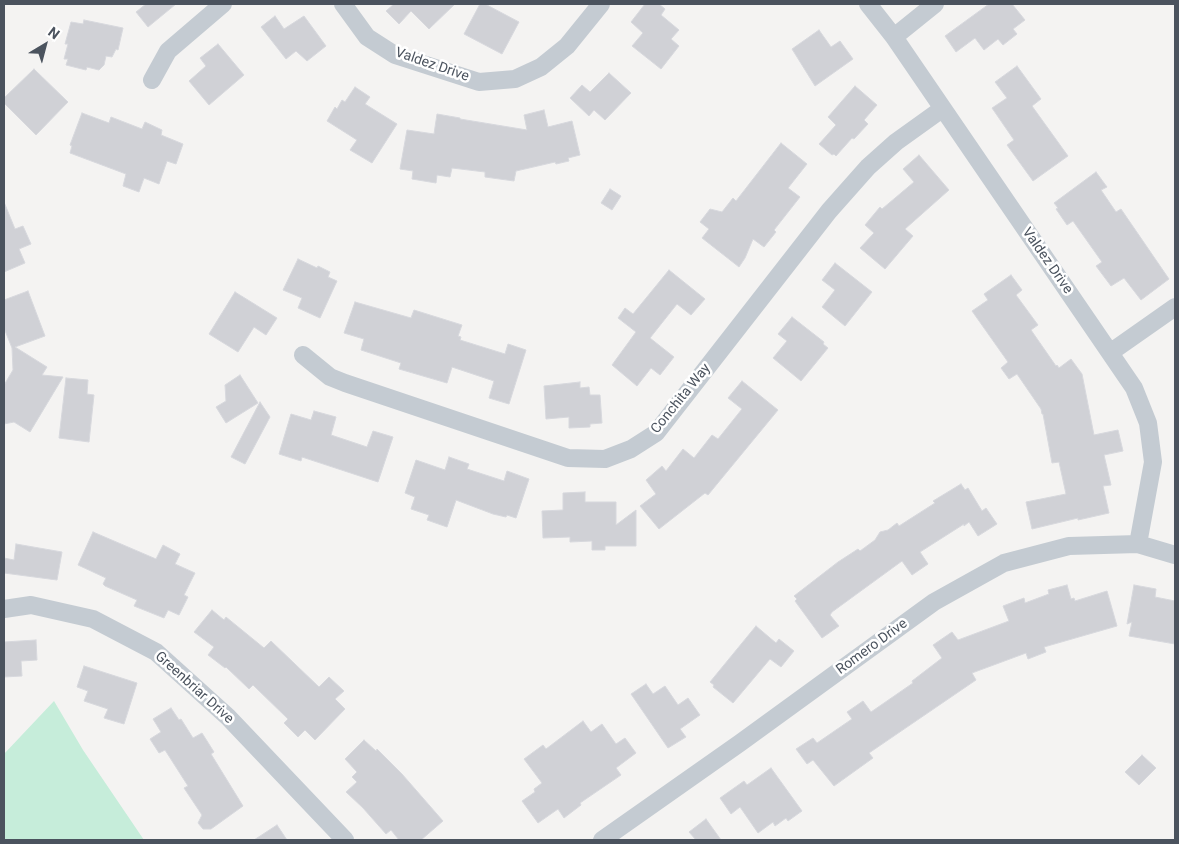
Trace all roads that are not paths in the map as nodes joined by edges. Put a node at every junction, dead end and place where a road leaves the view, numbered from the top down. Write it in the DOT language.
graph roads {
  1 [pos="223,4"];
  2 [pos="343,4"];
  3 [pos="601,4"];
  4 [pos="868,4"];
  5 [pos="935,4"];
  6 [pos="894,36"];
  7 [pos="152,80"];
  8 [pos="942,109"];
  9 [pos="1175,307"];
  10 [pos="1111,352"];
  11 [pos="303,355"];
  12 [pos="1138,544"];
  13 [pos="1175,555"];
  14 [pos="4,609"];
  15 [pos="344,840"];
  16 [pos="602,840"];
  1 -- 7 [label="street"];
  2 -- 3 [label="street, Valdez Drive"];
  4 -- 6 [label="street, Valdez Drive"];
  5 -- 6 [label="street"];
  6 -- 8 [label="street, Valdez Drive"];
  8 -- 10 [label="street, Valdez Drive"];
  8 -- 11 [label="street, Conchita Way"];
  9 -- 10 [label="street"];
  10 -- 12 [label="street, Valdez Drive"];
  12 -- 13 [label="street, Romero Drive"];
  12 -- 16 [label="street, Romero Drive"];
  14 -- 15 [label="street, Greenbriar Drive"];
}
